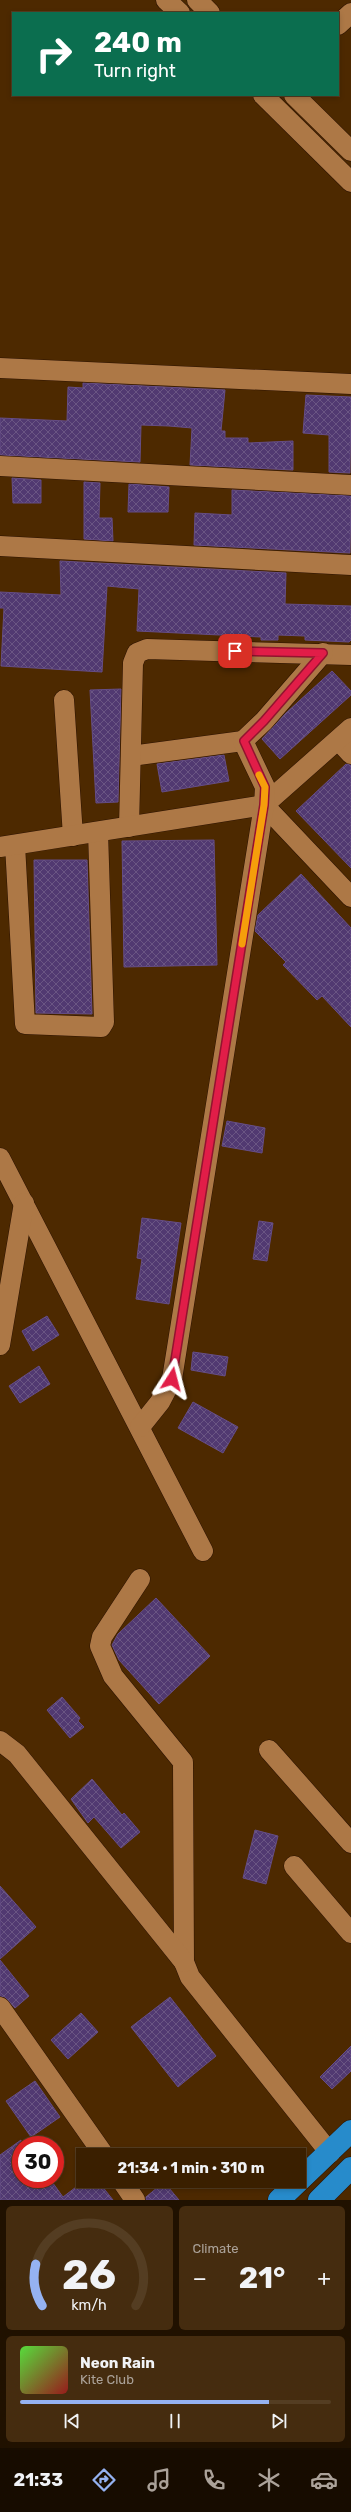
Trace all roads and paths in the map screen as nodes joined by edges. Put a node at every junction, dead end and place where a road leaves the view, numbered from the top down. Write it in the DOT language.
graph roads {
  1 [pos="166,0"];
  2 [pos="197,0"];
  3 [pos="179,12"];
  4 [pos="209,12"];
  5 [pos="351,12"];
  6 [pos="339,24"];
  7 [pos="264,96"];
  8 [pos="295,96"];
  9 [pos="336,137"];
  10 [pos="351,151"];
  11 [pos="321,152"];
  12 [pos="351,182"];
  13 [pos="0,368"];
  14 [pos="351,384"];
  15 [pos="0,466"];
  16 [pos="351,485"];
  17 [pos="0,546"];
  18 [pos="351,566"];
  19 [pos="323,653"];
  20 [pos="351,655"];
  21 [pos="64,700"];
  22 [pos="244,741"];
  23 [pos="346,741"];
  24 [pos="131,756"];
  25 [pos="264,805"];
  26 [pos="129,827"];
  27 [pos="98,832"];
  28 [pos="73,836"];
  29 [pos="8,846"];
  30 [pos="351,896"];
  31 [pos="0,1158"];
  32 [pos="24,1204"];
  33 [pos="0,1345"];
  34 [pos="140,1426"];
  35 [pos="203,1551"];
  36 [pos="140,1579"];
  37 [pos="0,1741"];
  38 [pos="269,1750"];
  39 [pos="351,1843"];
  40 [pos="294,1866"];
  41 [pos="351,1933"];
  42 [pos="184,1962"];
  43 [pos="0,2007"];
  44 [pos="351,2130"];
  45 [pos="99,2148"];
  46 [pos="330,2153"];
  47 [pos="351,2168"];
  48 [pos="127,2188"];
  49 [pos="135,2200"];
  50 [pos="279,2200"];
  51 [pos="319,2200"];
  1 -- 3 [label="street"];
  2 -- 4 [label="street"];
  5 -- 6 [label="street"];
  7 -- 11 [label="street"];
  8 -- 9 [label="street"];
  9 -- 10 [label="street"];
  9 -- 11 [label="street"];
  11 -- 12 [label="street"];
  13 -- 14 [label="street"];
  15 -- 16 [label="street"];
  17 -- 18 [label="street"];
  19 -- 20 [label="street"];
  19 -- 22 [label="street"];
  19 -- 24 [label="street"];
  21 -- 28 [label="street"];
  22 -- 24 [label="street"];
  22 -- 25 [label="street"];
  23 -- 25 [label="street"];
  24 -- 26 [label="street"];
  25 -- 26 [label="street"];
  25 -- 30 [label="street"];
  25 -- 34 [label="street"];
  26 -- 27 [label="street"];
  27 -- 28 [label="street"];
  27 -- 29 [label="street"];
  28 -- 29 [label="street"];
  31 -- 32 [label="street"];
  32 -- 33 [label="street"];
  32 -- 34 [label="street"];
  34 -- 35 [label="street"];
  36 -- 42 [label="street"];
  37 -- 42 [label="street"];
  38 -- 39 [label="street"];
  40 -- 41 [label="street"];
  42 -- 46 [label="street"];
  43 -- 45 [label="street"];
  44 -- 46 [label="highway"];
  46 -- 50 [label="highway"];
  47 -- 51 [label="highway"];
  48 -- 49 [label="street"];
}
